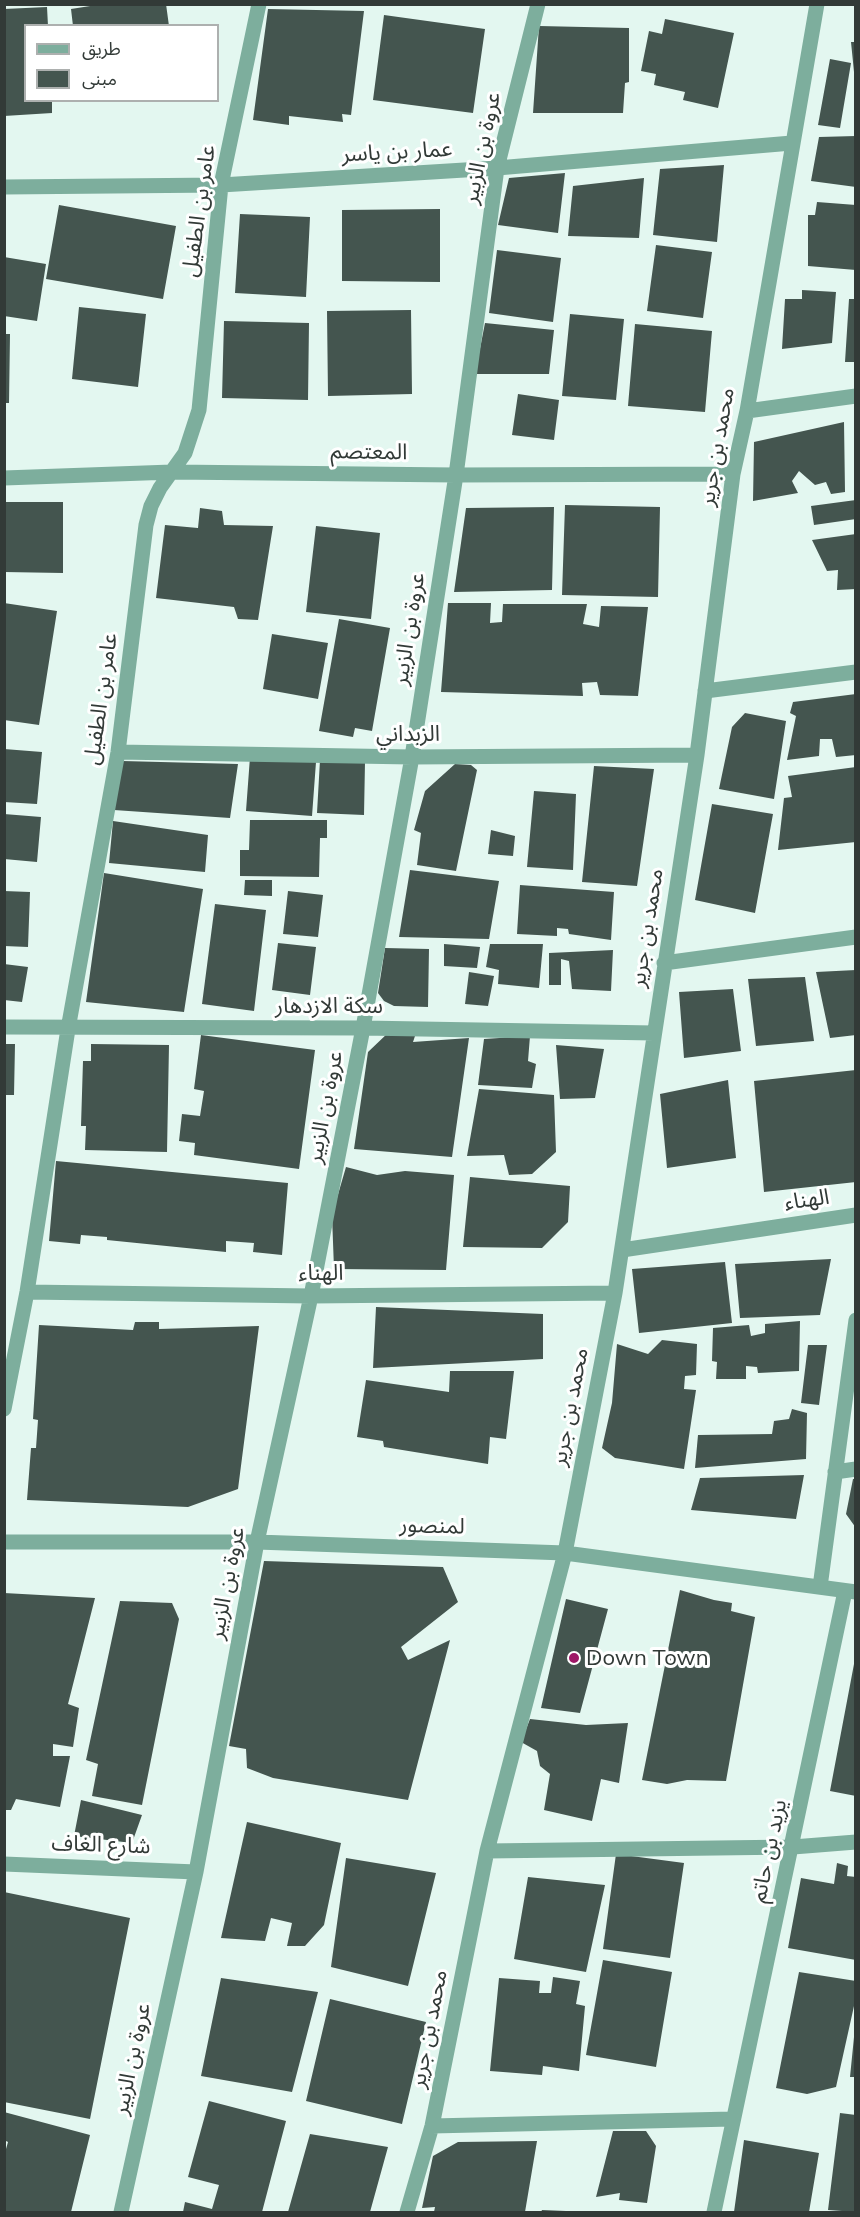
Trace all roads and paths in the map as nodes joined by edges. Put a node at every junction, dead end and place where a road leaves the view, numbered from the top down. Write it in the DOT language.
graph roads {
  1 [pos="259,4"];
  2 [pos="538,4"];
  3 [pos="817,4"];
  4 [pos="792,143"];
  5 [pos="497,168"];
  6 [pos="221,185"];
  7 [pos="4,187"];
  8 [pos="855,396"];
  9 [pos="747,411"];
  10 [pos="172,472"];
  11 [pos="733,474"];
  12 [pos="456,475"];
  13 [pos="4,478"];
  14 [pos="855,672"];
  15 [pos="705,691"];
  16 [pos="118,752"];
  17 [pos="697,755"];
  18 [pos="412,757"];
  19 [pos="855,937"];
  20 [pos="664,963"];
  21 [pos="4,1027"];
  22 [pos="363,1028"];
  23 [pos="68,1029"];
  24 [pos="654,1034"];
  25 [pos="855,1215"];
  26 [pos="622,1250"];
  27 [pos="27,1292"];
  28 [pos="615,1293"];
  29 [pos="311,1296"];
  30 [pos="855,1320"];
  31 [pos="4,1409"];
  32 [pos="855,1469"];
  33 [pos="835,1472"];
  34 [pos="4,1542"];
  35 [pos="257,1542"];
  36 [pos="565,1553"];
  37 [pos="820,1587"];
  38 [pos="850,1592"];
  39 [pos="855,1842"];
  40 [pos="793,1847"];
  41 [pos="487,1851"];
  42 [pos="4,1864"];
  43 [pos="196,1872"];
  44 [pos="732,2119"];
  45 [pos="432,2126"];
  46 [pos="121,2212"];
  47 [pos="407,2212"];
  48 [pos="714,2212"];
  1 -- 6 [label="street, عامر بن الطفيل"];
  2 -- 5 [label="street, عروة بن الزبير"];
  3 -- 4 [label="street, محمد بن جرير"];
  4 -- 5 [label="street, عمار بن ياسر"];
  4 -- 9 [label="street, محمد بن جرير"];
  5 -- 6 [label="street, عمار بن ياسر"];
  5 -- 12 [label="street, عروة بن الزبير"];
  6 -- 7 [label="street, عمار بن ياسر"];
  6 -- 10 [label="street, عامر بن الطفيل"];
  8 -- 9 [label="street"];
  9 -- 11 [label="street, محمد بن جرير"];
  10 -- 12 [label="street, المعتصم"];
  10 -- 13 [label="street, المعتصم"];
  10 -- 16 [label="street, عامر بن الطفيل"];
  11 -- 12 [label="street, المعتصم"];
  11 -- 15 [label="street, محمد بن جرير"];
  12 -- 18 [label="street, عروة بن الزبير"];
  14 -- 15 [label="street"];
  15 -- 17 [label="street, محمد بن جرير"];
  16 -- 18 [label="street, الزبداني"];
  16 -- 23 [label="street, عامر بن الطفيل"];
  17 -- 18 [label="street, الزبداني"];
  17 -- 20 [label="street, محمد بن جرير"];
  18 -- 22 [label="street, عروة بن الزبير"];
  19 -- 20 [label="street"];
  20 -- 24 [label="street, محمد بن جرير"];
  21 -- 23 [label="street, سكة الازدهار"];
  22 -- 23 [label="street, سكة الازدهار"];
  22 -- 24 [label="street, سكة الازدهار"];
  22 -- 29 [label="street, عروة بن الزبير"];
  23 -- 27 [label="street, عامر بن الطفيل"];
  24 -- 26 [label="street, محمد بن جرير"];
  25 -- 26 [label="street, الهناء"];
  26 -- 28 [label="street, محمد بن جرير"];
  27 -- 29 [label="street, الهناء"];
  27 -- 31 [label="street, عامر بن الطفيل"];
  28 -- 29 [label="street, الهناء"];
  28 -- 36 [label="street, محمد بن جرير"];
  29 -- 35 [label="street, عروة بن الزبير"];
  30 -- 33 [label="street"];
  32 -- 33 [label="street"];
  33 -- 37 [label="street"];
  34 -- 35 [label="street, لمنصور"];
  35 -- 36 [label="street, لمنصور"];
  35 -- 43 [label="street, عروة بن الزبير"];
  36 -- 37 [label="street, لمنصور"];
  36 -- 41 [label="street, محمد بن جرير"];
  37 -- 38 [label="street, لمنصور"];
  38 -- 40 [label="street, يزيد بن حاتم"];
  39 -- 40 [label="street"];
  40 -- 41 [label="street"];
  40 -- 44 [label="street, يزيد بن حاتم"];
  41 -- 45 [label="street, محمد بن جرير"];
  42 -- 43 [label="street, شارع الغاف"];
  43 -- 46 [label="street, عروة بن الزبير"];
  44 -- 45 [label="street"];
  44 -- 48 [label="street, يزيد بن حاتم"];
  45 -- 47 [label="street, محمد بن جرير"];
}
